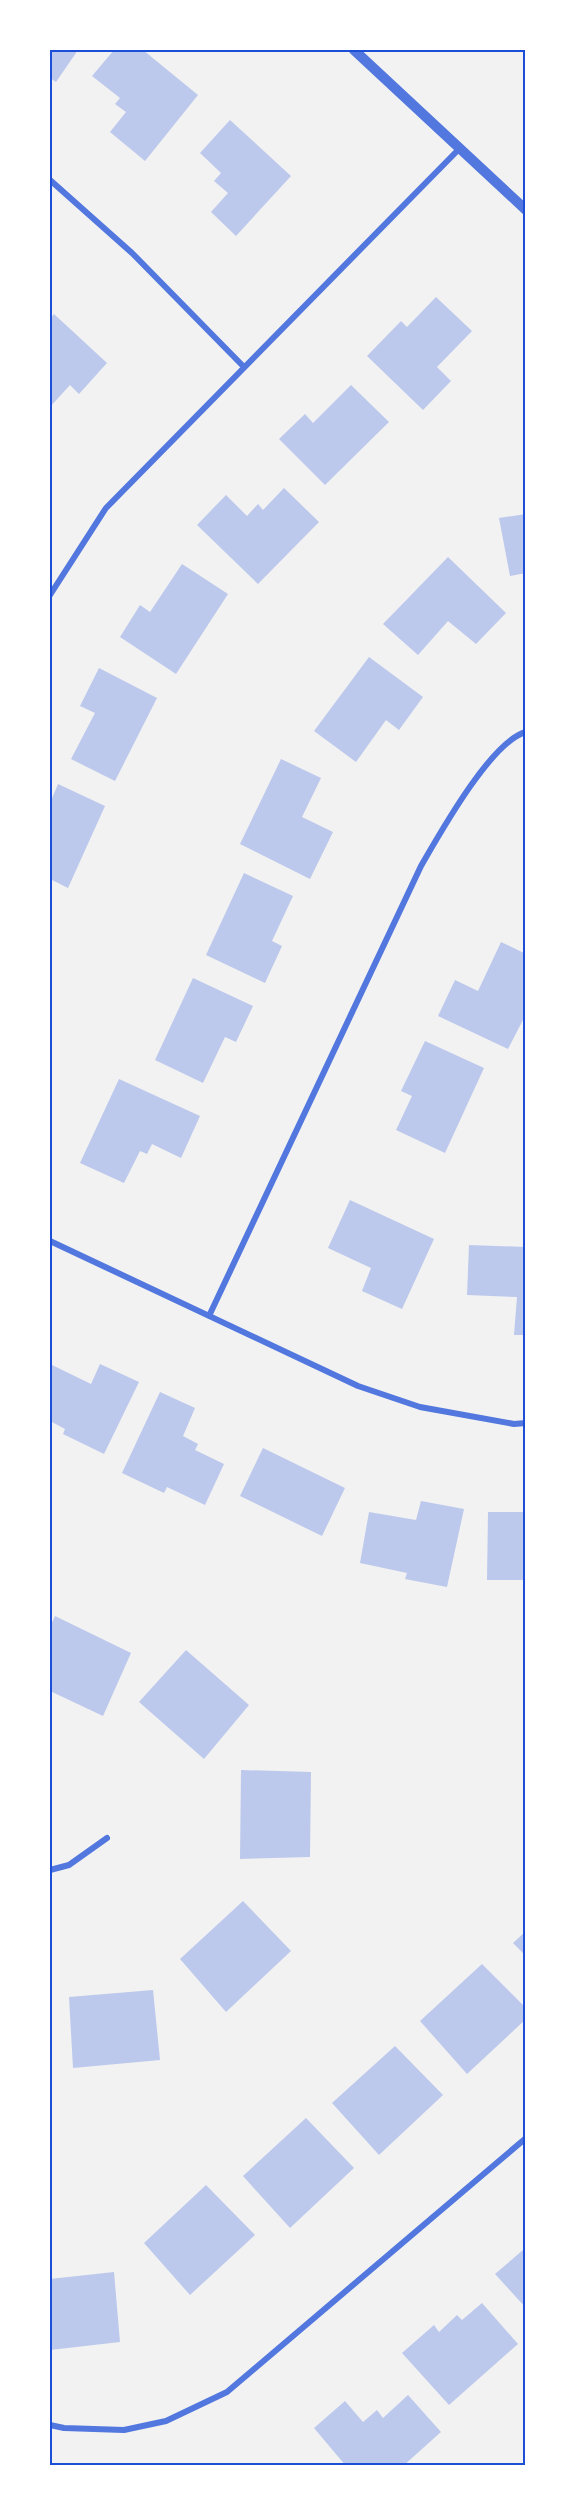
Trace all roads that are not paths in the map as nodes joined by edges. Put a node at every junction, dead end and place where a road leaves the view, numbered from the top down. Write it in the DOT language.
graph roads {
  1 [pos="354,50"];
  2 [pos="460,147"];
  3 [pos="50,180"];
  4 [pos="525,210"];
  5 [pos="243,366"];
  6 [pos="50,595"];
  7 [pos="525,732"];
  8 [pos="50,1241"];
  9 [pos="209,1316"];
  10 [pos="525,1423"];
  11 [pos="107,1838"];
  12 [pos="50,1870"];
  13 [pos="525,2138"];
  14 [pos="50,2425"];
  1 -- 2 [label="street"];
  2 -- 4 [label="street"];
  2 -- 5 [label="street"];
  3 -- 5 [label="street"];
  5 -- 6 [label="street"];
  7 -- 9 [label="street"];
  8 -- 9 [label="street"];
  9 -- 10 [label="street"];
  11 -- 12 [label="street"];
  13 -- 14 [label="street"];
}
